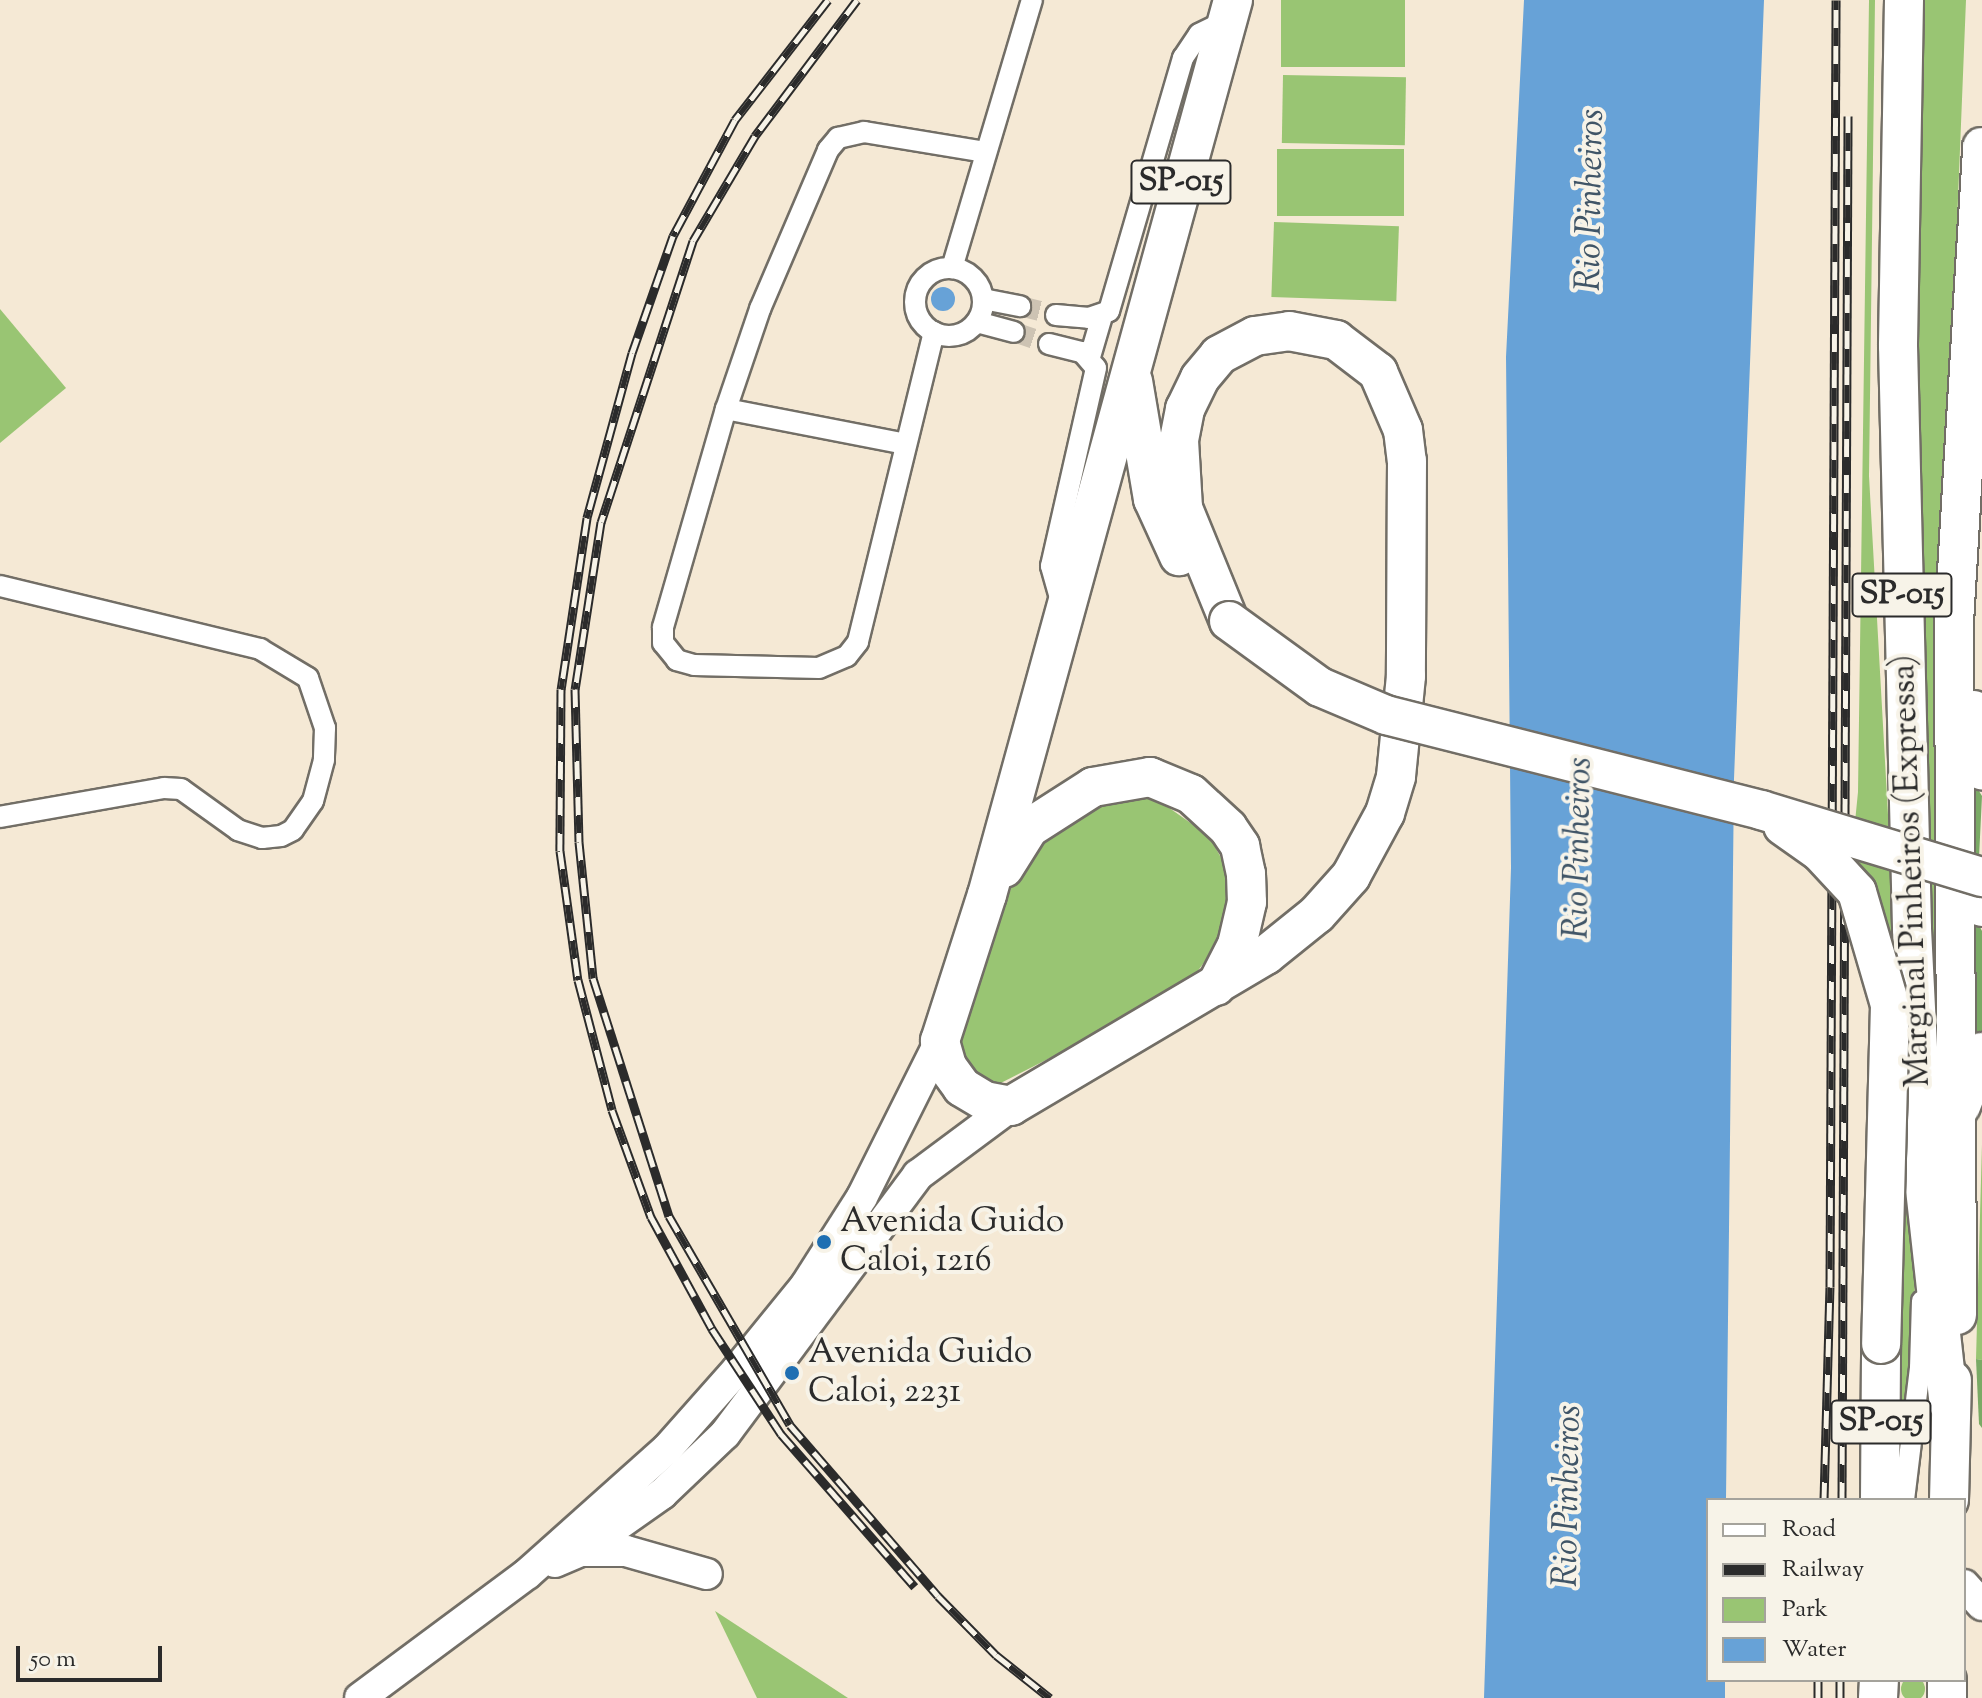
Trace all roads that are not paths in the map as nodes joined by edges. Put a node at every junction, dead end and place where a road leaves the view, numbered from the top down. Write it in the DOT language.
graph roads {
  1 [pos="1032,0"];
  2 [pos="1904,0"];
  3 [pos="1230,10"];
  4 [pos="1982,147"];
  5 [pos="985,152"];
  6 [pos="952,268"];
  7 [pos="983,299"];
  8 [pos="1020,306"];
  9 [pos="1056,315"];
  10 [pos="1102,316"];
  11 [pos="977,322"];
  12 [pos="934,332"];
  13 [pos="1014,332"];
  14 [pos="1049,344"];
  15 [pos="1090,357"];
  16 [pos="1130,365"];
  17 [pos="726,409"];
  18 [pos="906,444"];
  19 [pos="1965,475"];
  20 [pos="0,586"];
  21 [pos="1064,613"];
  22 [pos="1229,621"];
  23 [pos="1982,770"];
  24 [pos="1761,810"];
  25 [pos="0,817"];
  26 [pos="1982,878"];
  27 [pos="987,895"];
  28 [pos="1982,907"];
  29 [pos="1216,986"];
  30 [pos="940,1041"];
  31 [pos="1982,1052"];
  32 [pos="1011,1106"];
  33 [pos="1953,1127"];
  34 [pos="1925,1189"];
  35 [pos="1949,1405"];
  36 [pos="667,1449"];
  37 [pos="662,1494"];
  38 [pos="1880,1498"];
  39 [pos="1904,1498"];
  40 [pos="1949,1498"];
  41 [pos="581,1551"];
  42 [pos="527,1574"];
  43 [pos="707,1574"];
  44 [pos="1966,1587"];
  45 [pos="1982,1605"];
  46 [pos="360,1698"];
  1 -- 5 [label="street"];
  2 -- 34 [label="highway, Marginal Pinheiros (Expressa) / SP-015"];
  3 -- 10 [label="street"];
  3 -- 16 [label="highway, SP-015"];
  4 -- 19 [label="highway"];
  5 -- 6 [label="street"];
  5 -- 17 [label="street"];
  6 -- 7 [label="street"];
  6 -- 12 [label="street"];
  7 -- 8 [label="street"];
  7 -- 11 [label="street"];
  9 -- 10 [label="street"];
  10 -- 15 [label="street"];
  11 -- 12 [label="street"];
  11 -- 13 [label="street"];
  12 -- 18 [label="street"];
  14 -- 15 [label="street"];
  15 -- 21 [label="street"];
  16 -- 21 [label="highway"];
  16 -- 22 [label="highway, SP-015"];
  17 -- 18 [label="street"];
  17 -- 18 [label="street"];
  19 -- 23 [label="highway"];
  19 -- 33 [label="highway"];
  20 -- 25 [label="street"];
  21 -- 27 [label="highway"];
  22 -- 24 [label="highway, SP-015, bridge"];
  22 -- 29 [label="highway"];
  24 -- 26 [label="highway, bridge"];
  24 -- 38 [label="highway, SP-015, bridge"];
  26 -- 28 [label="highway"];
  27 -- 29 [label="highway"];
  27 -- 30 [label="highway"];
  29 -- 32 [label="highway"];
  30 -- 32 [label="highway"];
  30 -- 36 [label="main road"];
  31 -- 33 [label="highway"];
  32 -- 37 [label="main road"];
  33 -- 35 [label="highway"];
  34 -- 35 [label="highway, Marginal Pinheiros (Expressa) / SP-015"];
  34 -- 39 [label="street"];
  35 -- 40 [label="highway, SP-015"];
  36 -- 37 [label="main road"];
  36 -- 42 [label="main road"];
  37 -- 41 [label="main road"];
  41 -- 42 [label="main road"];
  41 -- 43 [label="main road"];
  42 -- 46 [label="main road"];
  44 -- 45 [label="main road"];
}
